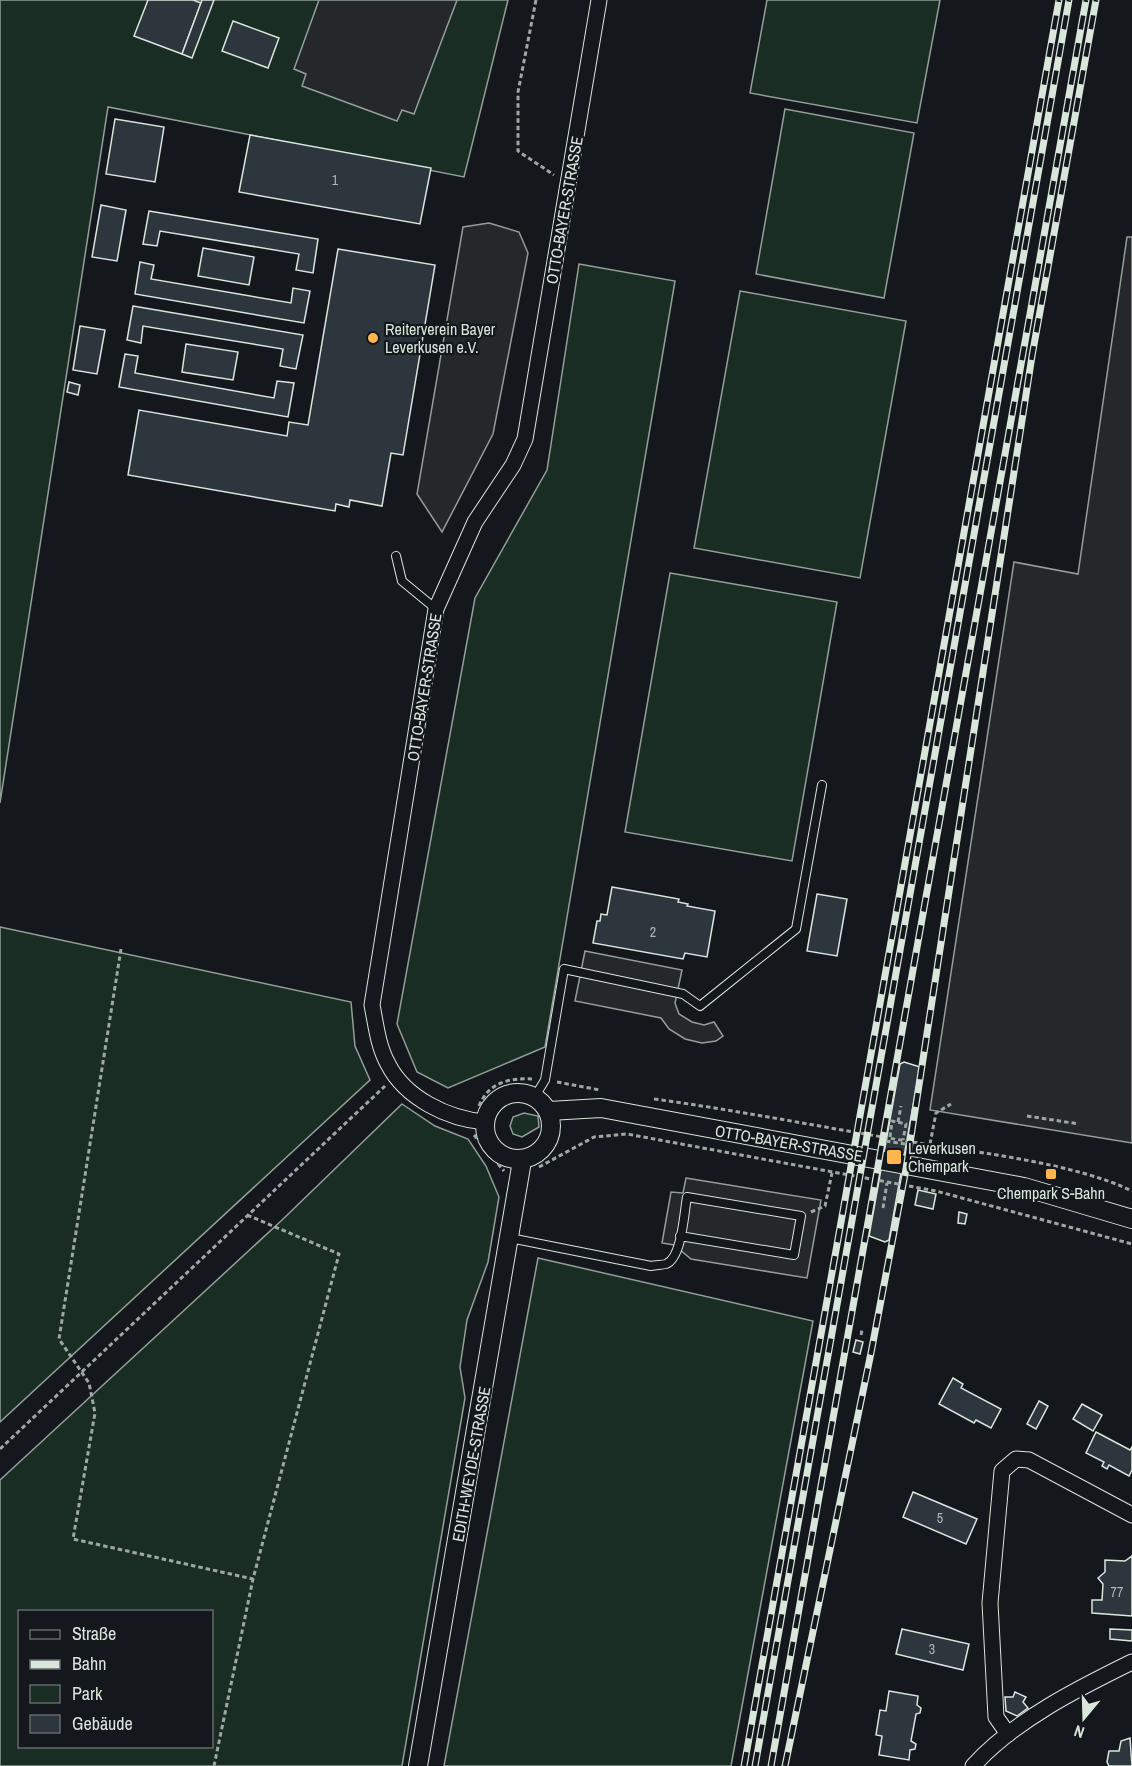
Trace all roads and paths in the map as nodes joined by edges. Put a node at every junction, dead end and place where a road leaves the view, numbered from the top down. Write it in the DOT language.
graph roads {
  1 [pos="537,0"];
  2 [pos="598,0"];
  3 [pos="569,180"];
  4 [pos="396,556"];
  5 [pos="436,609"];
  6 [pos="822,784"];
  7 [pos="121,949"];
  8 [pos="389,1082"];
  9 [pos="534,1098"];
  10 [pos="951,1104"];
  11 [pos="901,1106"];
  12 [pos="549,1111"];
  13 [pos="1027,1116"];
  14 [pos="898,1122"];
  15 [pos="1078,1124"];
  16 [pos="479,1127"];
  17 [pos="848,1131"];
  18 [pos="888,1139"];
  19 [pos="904,1142"];
  20 [pos="930,1144"];
  21 [pos="1036,1164"];
  22 [pos="521,1167"];
  23 [pos="1035,1169"];
  24 [pos="832,1173"];
  25 [pos="888,1183"];
  26 [pos="1118,1184"];
  27 [pos="1132,1191"];
  28 [pos="1118,1192"];
  29 [pos="883,1208"];
  30 [pos="247,1215"];
  31 [pos="801,1216"];
  32 [pos="1055,1216"];
  33 [pos="1132,1219"];
  34 [pos="1053,1223"];
  35 [pos="680,1236"];
  36 [pos="1120,1236"];
  37 [pos="510,1239"];
  38 [pos="1119,1241"];
  39 [pos="1132,1244"];
  40 [pos="862,1330"];
  41 [pos="861,1335"];
  42 [pos="81,1372"];
  43 [pos="0,1449"];
  44 [pos="1132,1515"];
  45 [pos="253,1579"];
  46 [pos="1132,1662"];
  47 [pos="1008,1734"];
  48 [pos="214,1766"];
  49 [pos="418,1766"];
  50 [pos="973,1766"];
  1 -- 3 [label="path"];
  2 -- 3 [label="street, OTTO-BAYER-STRASSE"];
  3 -- 5 [label="street, OTTO-BAYER-STRASSE"];
  4 -- 5 [label="lane"];
  5 -- 16 [label="street, OTTO-BAYER-STRASSE"];
  6 -- 9 [label="lane"];
  7 -- 42 [label="path"];
  8 -- 30 [label="path"];
  9 -- 12 [label="street"];
  9 -- 16 [label="street"];
  10 -- 20 [label="path"];
  11 -- 14 [label="path"];
  12 -- 22 [label="street"];
  12 -- 33 [label="street, OTTO-BAYER-STRASSE"];
  13 -- 15 [label="path"];
  14 -- 18 [label="path"];
  14 -- 19 [label="path"];
  16 -- 22 [label="street"];
  16 -- 22 [label="path"];
  17 -- 18 [label="path"];
  18 -- 19 [label="path"];
  19 -- 20 [label="path"];
  20 -- 21 [label="path"];
  21 -- 23 [label="path"];
  21 -- 26 [label="path"];
  22 -- 24 [label="path"];
  22 -- 37 [label="street, EDITH-WEYDE-STRASSE"];
  24 -- 25 [label="path"];
  24 -- 31 [label="path"];
  25 -- 29 [label="path"];
  25 -- 34 [label="path"];
  26 -- 27 [label="path"];
  26 -- 28 [label="path"];
  30 -- 42 [label="path"];
  30 -- 45 [label="path"];
  31 -- 35 [label="lane"];
  31 -- 35 [label="lane"];
  32 -- 34 [label="path"];
  34 -- 38 [label="path"];
  35 -- 37 [label="lane"];
  36 -- 38 [label="path"];
  37 -- 49 [label="street, EDITH-WEYDE-STRASSE"];
  38 -- 39 [label="path"];
  40 -- 41 [label="path"];
  42 -- 43 [label="path"];
  42 -- 45 [label="path"];
  44 -- 47 [label="street"];
  45 -- 48 [label="path"];
  46 -- 47 [label="street"];
  47 -- 50 [label="street"];
}
